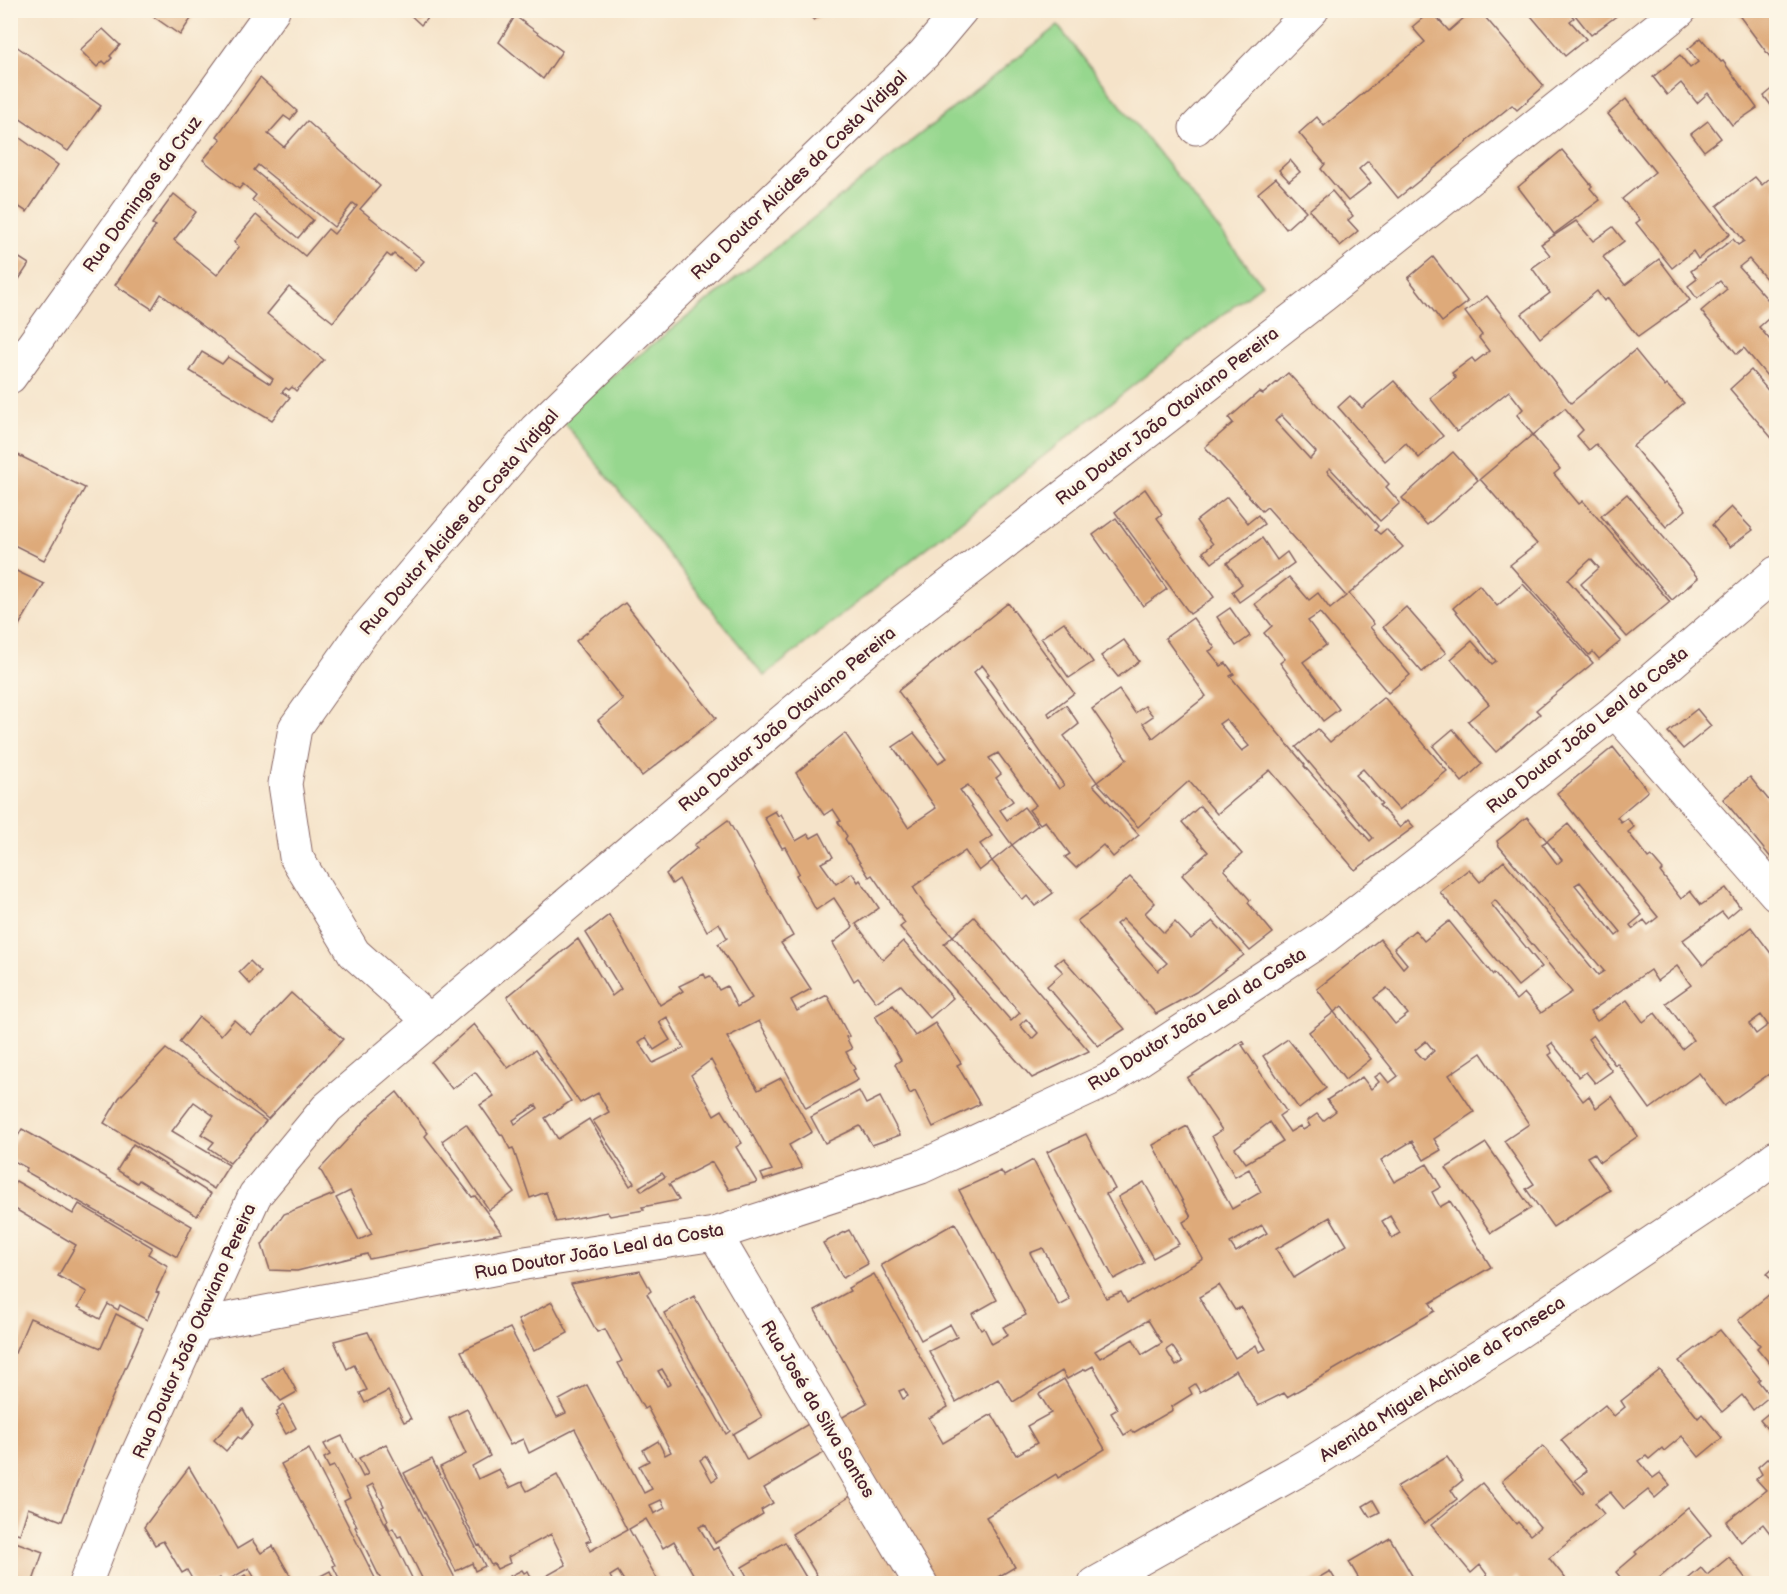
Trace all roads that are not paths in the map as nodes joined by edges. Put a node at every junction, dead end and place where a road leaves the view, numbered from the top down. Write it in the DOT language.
graph roads {
  1 [pos="273,10"];
  2 [pos="961,10"];
  3 [pos="1312,10"];
  4 [pos="1680,10"];
  5 [pos="1196,128"];
  6 [pos="10,377"];
  7 [pos="1776,573"];
  8 [pos="1615,711"];
  9 [pos="1776,894"];
  10 [pos="430,1021"];
  11 [pos="1776,1157"];
  12 [pos="715,1234"];
  13 [pos="197,1325"];
  14 [pos="85,1584"];
  15 [pos="921,1584"];
  16 [pos="1095,1584"];
  1 -- 6 [label="street, Rua Domingos da Cruz"];
  2 -- 10 [label="street, Rua Doutor Alcides da Costa Vidigal"];
  3 -- 5 [label="street"];
  4 -- 10 [label="street, Rua Doutor João Otaviano Pereira"];
  7 -- 8 [label="street, Rua Doutor João Leal da Costa"];
  8 -- 9 [label="street"];
  8 -- 12 [label="street, Rua Doutor João Leal da Costa"];
  10 -- 13 [label="street, Rua Doutor João Otaviano Pereira"];
  11 -- 16 [label="street, Avenida Miguel Achiole da Fonseca"];
  12 -- 13 [label="street, Rua Doutor João Leal da Costa"];
  12 -- 15 [label="street, Rua José da Silva Santos"];
  13 -- 14 [label="street, Rua Doutor João Otaviano Pereira"];
}
